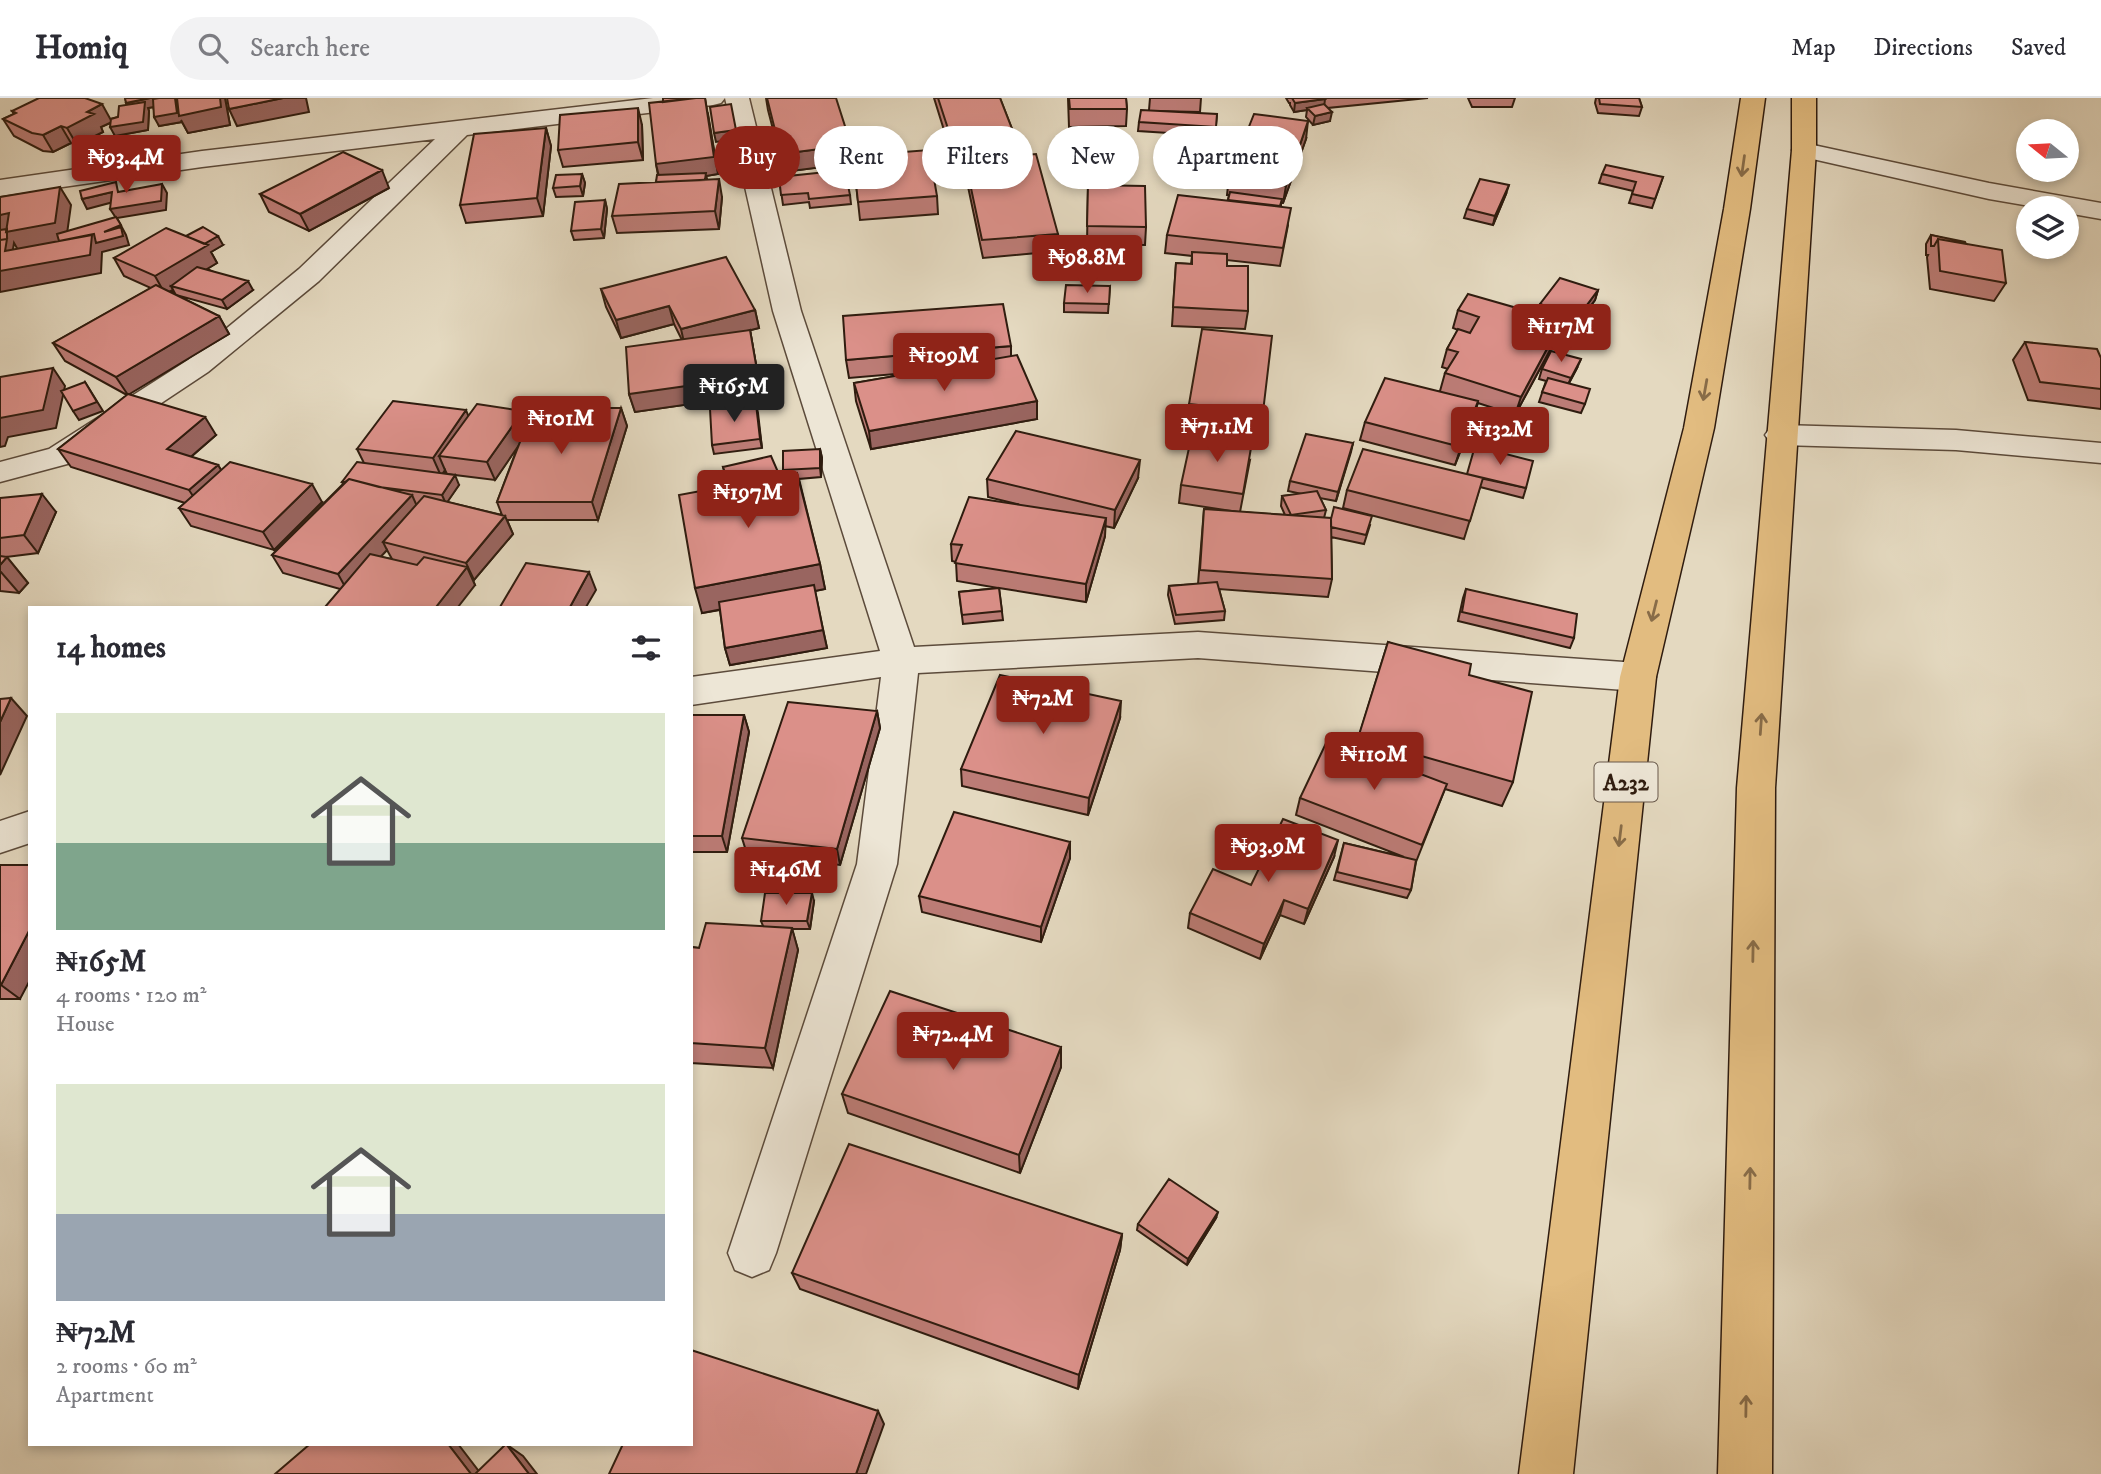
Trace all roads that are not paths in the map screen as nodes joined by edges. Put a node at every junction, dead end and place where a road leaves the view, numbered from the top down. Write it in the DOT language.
graph roads {
  1 [pos="713,98"];
  2 [pos="737,98"];
  3 [pos="1753,98"];
  4 [pos="1804,98"];
  5 [pos="460,128"];
  6 [pos="1804,150"];
  7 [pos="0,188"];
  8 [pos="2101,211"];
  9 [pos="1781,435"];
  10 [pos="2101,453"];
  11 [pos="0,472"];
  12 [pos="901,661"];
  13 [pos="1638,677"];
  14 [pos="693,691"];
  15 [pos="28,828"];
  16 [pos="0,837"];
  17 [pos="752,1253"];
  18 [pos="1546,1474"];
  19 [pos="1745,1474"];
  1 -- 5 [label="street"];
  2 -- 12 [label="street"];
  3 -- 13 [label="highway, A232, one-way"];
  4 -- 6 [label="highway"];
  5 -- 7 [label="street"];
  5 -- 11 [label="street"];
  6 -- 8 [label="street"];
  6 -- 9 [label="highway"];
  9 -- 10 [label="street"];
  19 -- 9 [label="highway, one-way"];
  12 -- 13 [label="street"];
  12 -- 14 [label="street"];
  12 -- 17 [label="street"];
  13 -- 18 [label="highway, A232, one-way"];
  15 -- 16 [label="street"];
}
